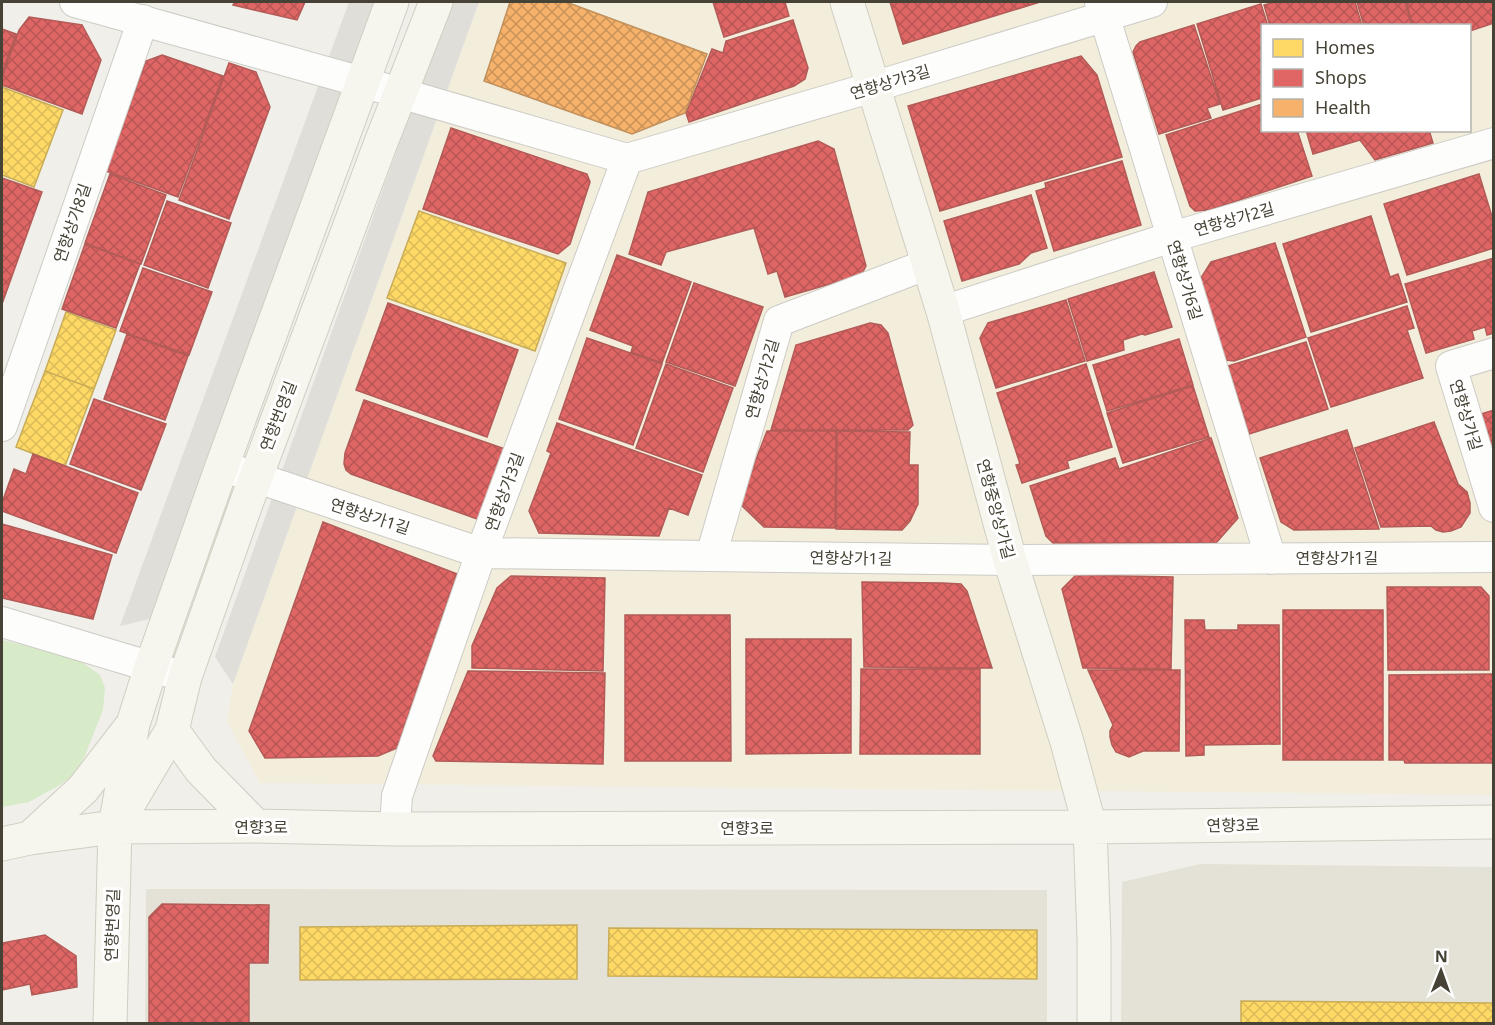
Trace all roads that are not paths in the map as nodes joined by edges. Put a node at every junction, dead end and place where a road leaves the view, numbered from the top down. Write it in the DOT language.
graph roads {
  1 [pos="75,2"];
  2 [pos="392,2"];
  3 [pos="436,2"];
  4 [pos="847,2"];
  5 [pos="1152,2"];
  6 [pos="1102,9"];
  7 [pos="143,20"];
  8 [pos="362,82"];
  9 [pos="873,87"];
  10 [pos="400,93"];
  11 [pos="1494,143"];
  12 [pos="627,159"];
  13 [pos="1172,237"];
  14 [pos="928,264"];
  15 [pos="943,311"];
  16 [pos="1494,354"];
  17 [pos="2,426"];
  18 [pos="222,466"];
  19 [pos="255,478"];
  20 [pos="1494,507"];
  21 [pos="481,553"];
  22 [pos="711,556"];
  23 [pos="1494,557"];
  24 [pos="1271,559"];
  25 [pos="1010,560"];
  26 [pos="2,622"];
  27 [pos="151,667"];
  28 [pos="185,677"];
  29 [pos="133,724"];
  30 [pos="172,730"];
  31 [pos="1494,822"];
  32 [pos="256,826"];
  33 [pos="115,827"];
  34 [pos="1090,827"];
  35 [pos="395,829"];
  36 [pos="16,841"];
  37 [pos="110,1023"];
  38 [pos="1094,1023"];
  1 -- 7 [label="street"];
  2 -- 8 [label="street, 연향번영길"];
  3 -- 10 [label="street, 연향번영길"];
  4 -- 9 [label="street, 연향중앙상가길"];
  5 -- 6 [label="street, 연향상가3길"];
  6 -- 9 [label="street, 연향상가3길"];
  6 -- 13 [label="street, 연향상가6길"];
  7 -- 8 [label="street"];
  7 -- 17 [label="street, 연향상가8길"];
  8 -- 10 [label="street"];
  8 -- 18 [label="street, 연향번영길"];
  9 -- 12 [label="street, 연향상가3길"];
  9 -- 14 [label="street, 연향중앙상가길"];
  10 -- 12 [label="street"];
  10 -- 19 [label="street, 연향번영길"];
  11 -- 13 [label="street, 연향상가2길"];
  12 -- 21 [label="street, 연향상가3길"];
  13 -- 15 [label="street, 연향상가2길"];
  13 -- 24 [label="street, 연향상가6길"];
  14 -- 15 [label="street, 연향중앙상가길"];
  14 -- 22 [label="street, 연향상가2길"];
  15 -- 25 [label="street, 연향중앙상가길"];
  16 -- 20 [label="street, 연향상가길"];
  18 -- 19 [label="street, 연향상가1길"];
  18 -- 27 [label="street, 연향번영길"];
  19 -- 21 [label="street, 연향상가1길"];
  19 -- 28 [label="street, 연향번영길"];
  21 -- 22 [label="street, 연향상가1길"];
  21 -- 35 [label="street, 연향상가3길"];
  22 -- 25 [label="street, 연향상가1길"];
  23 -- 24 [label="street, 연향상가1길"];
  24 -- 25 [label="street, 연향상가1길"];
  25 -- 34 [label="street, 연향중앙상가길"];
  26 -- 27 [label="street"];
  27 -- 28 [label="street"];
  27 -- 29 [label="street, 연향번영길"];
  28 -- 30 [label="street, 연향번영길"];
  29 -- 33 [label="street, 연향번영길"];
  29 -- 36 [label="street"];
  30 -- 32 [label="street"];
  30 -- 33 [label="street, 연향번영길"];
  31 -- 34 [label="street, 연향3로"];
  32 -- 33 [label="street, 연향3로"];
  32 -- 35 [label="street, 연향3로"];
  33 -- 36 [label="street, 연향3로"];
  33 -- 37 [label="street, 연향번영길"];
  34 -- 35 [label="street, 연향3로"];
  34 -- 38 [label="street, 연향중앙상가길"];
}
